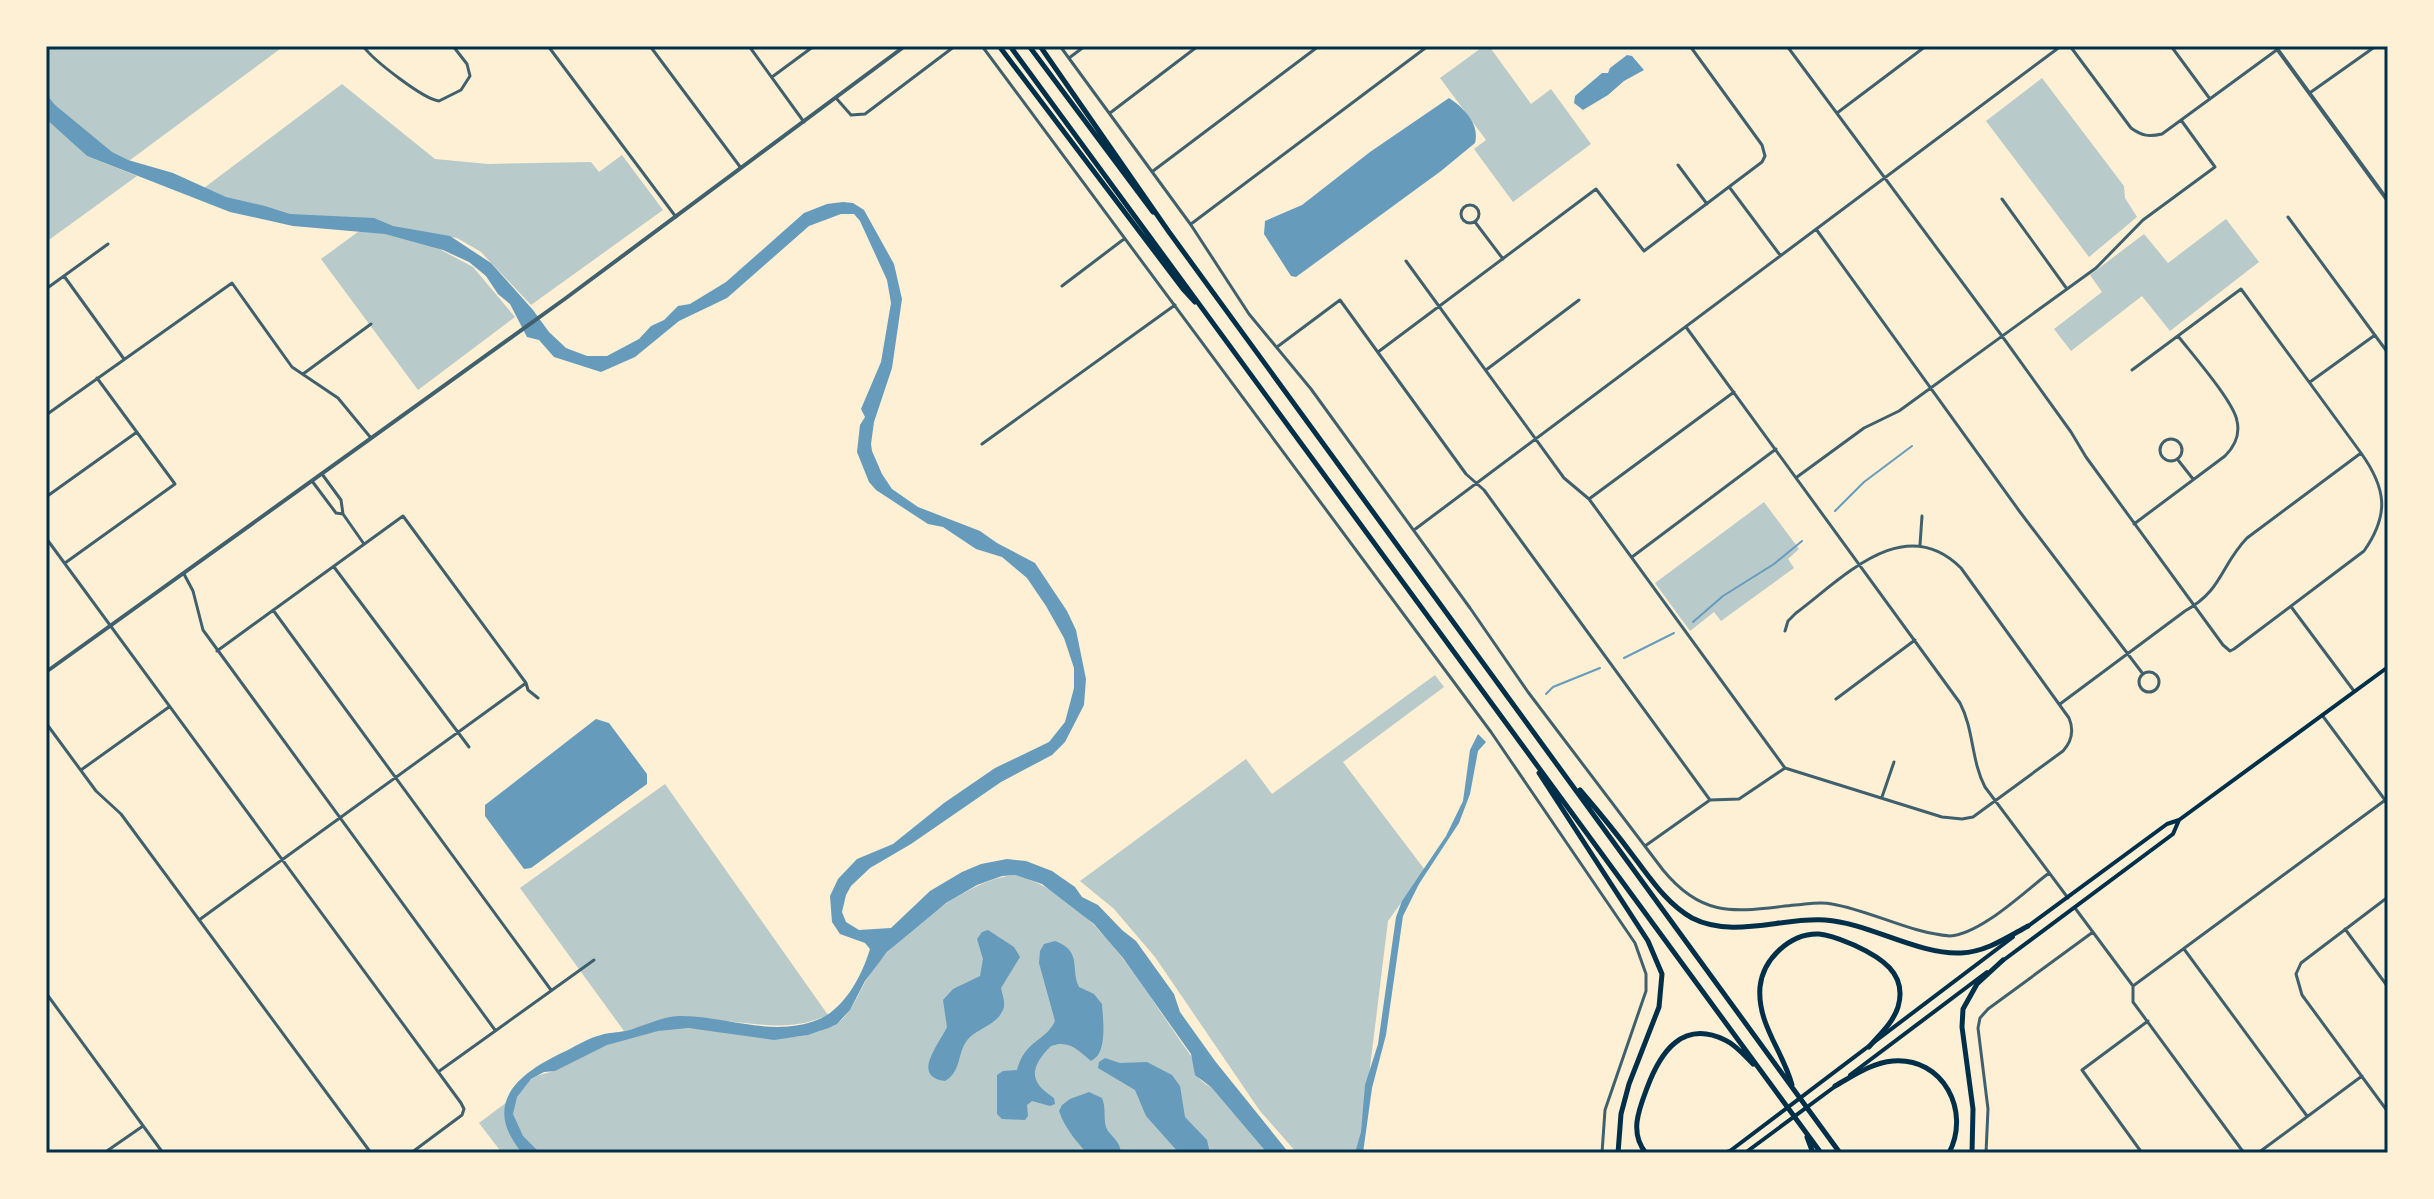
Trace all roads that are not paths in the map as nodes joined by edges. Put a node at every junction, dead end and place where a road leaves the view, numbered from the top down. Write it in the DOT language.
graph roads {
  1 [pos="363,46"];
  2 [pos="453,46"];
  3 [pos="548,46"];
  4 [pos="650,46"];
  5 [pos="749,46"];
  6 [pos="814,46"];
  7 [pos="905,46"];
  8 [pos="955,46"];
  9 [pos="982,46"];
  10 [pos="999,46"];
  11 [pos="1010,46"];
  12 [pos="1029,46"];
  13 [pos="1040,46"];
  14 [pos="1060,46"];
  15 [pos="1085,46"];
  16 [pos="1198,46"];
  17 [pos="1319,46"];
  18 [pos="1428,46"];
  19 [pos="1690,46"];
  20 [pos="1787,46"];
  21 [pos="1926,46"];
  22 [pos="2061,46"];
  23 [pos="2070,46"];
  24 [pos="2171,46"];
  25 [pos="2376,46"];
  26 [pos="2277,48"];
  27 [pos="1069,58"];
  28 [pos="772,77"];
  29 [pos="2309,93"];
  30 [pos="836,98"];
  31 [pos="2210,99"];
  32 [pos="1110,113"];
  33 [pos="1836,114"];
  34 [pos="2181,120"];
  35 [pos="804,122"];
  36 [pos="1678,165"];
  37 [pos="741,168"];
  38 [pos="1152,172"];
  39 [pos="1884,177"];
  40 [pos="1730,188"];
  41 [pos="2002,199"];
  42 [pos="2388,201"];
  43 [pos="1707,204"];
  44 [pos="676,217"];
  45 [pos="2288,217"];
  46 [pos="1475,222"];
  47 [pos="1191,225"];
  48 [pos="1816,228"];
  49 [pos="1169,232"];
  50 [pos="1124,239"];
  51 [pos="108,244"];
  52 [pos="1780,255"];
  53 [pos="1503,259"];
  54 [pos="1406,261"];
  55 [pos="64,276"];
  56 [pos="1062,286"];
  57 [pos="46,289"];
  58 [pos="2067,289"];
  59 [pos="1579,300"];
  60 [pos="1175,305"];
  61 [pos="1439,306"];
  62 [pos="1207,314"];
  63 [pos="371,324"];
  64 [pos="1686,326"];
  65 [pos="2375,335"];
  66 [pos="2002,336"];
  67 [pos="2178,336"];
  68 [pos="1277,347"];
  69 [pos="1378,352"];
  70 [pos="2388,353"];
  71 [pos="124,359"];
  72 [pos="1486,370"];
  73 [pos="2132,370"];
  74 [pos="301,375"];
  75 [pos="97,378"];
  76 [pos="2310,382"];
  77 [pos="1932,387"];
  78 [pos="1734,392"];
  79 [pos="46,415"];
  80 [pos="137,432"];
  81 [pos="371,438"];
  82 [pos="1535,439"];
  83 [pos="982,444"];
  84 [pos="1776,449"];
  85 [pos="2361,453"];
  86 [pos="2178,459"];
  87 [pos="322,474"];
  88 [pos="1797,477"];
  89 [pos="2193,479"];
  90 [pos="312,481"];
  91 [pos="1476,482"];
  92 [pos="2388,486"];
  93 [pos="2381,491"];
  94 [pos="46,497"];
  95 [pos="1589,499"];
  96 [pos="343,514"];
  97 [pos="2381,515"];
  98 [pos="1922,516"];
  99 [pos="2388,516"];
  100 [pos="2134,524"];
  101 [pos="1414,530"];
  102 [pos="46,538"];
  103 [pos="364,544"];
  104 [pos="1920,545"];
  105 [pos="1631,557"];
  106 [pos="65,563"];
  107 [pos="333,566"];
  108 [pos="1861,566"];
  109 [pos="184,573"];
  110 [pos="2194,606"];
  111 [pos="2292,607"];
  112 [pos="273,610"];
  113 [pos="110,626"];
  114 [pos="1785,631"];
  115 [pos="1915,640"];
  116 [pos="217,651"];
  117 [pos="2127,654"];
  118 [pos="2388,667"];
  119 [pos="46,672"];
  120 [pos="2143,674"];
  121 [pos="526,683"];
  122 [pos="2354,691"];
  123 [pos="538,698"];
  124 [pos="1836,699"];
  125 [pos="2060,704"];
  126 [pos="169,707"];
  127 [pos="2322,715"];
  128 [pos="46,723"];
  129 [pos="458,732"];
  130 [pos="469,747"];
  131 [pos="1529,755"];
  132 [pos="1894,762"];
  133 [pos="1785,768"];
  134 [pos="81,770"];
  135 [pos="1562,771"];
  136 [pos="396,778"];
  137 [pos="1882,797"];
  138 [pos="1710,800"];
  139 [pos="2387,801"];
  140 [pos="1995,802"];
  141 [pos="340,817"];
  142 [pos="2179,820"];
  143 [pos="1645,846"];
  144 [pos="282,859"];
  145 [pos="2049,873"];
  146 [pos="2388,897"];
  147 [pos="2068,898"];
  148 [pos="2075,908"];
  149 [pos="199,920"];
  150 [pos="2028,926"];
  151 [pos="2344,929"];
  152 [pos="2093,932"];
  153 [pos="2184,949"];
  154 [pos="594,960"];
  155 [pos="2003,960"];
  156 [pos="2133,986"];
  157 [pos="2388,987"];
  158 [pos="551,990"];
  159 [pos="46,993"];
  160 [pos="2148,1021"];
  161 [pos="495,1030"];
  162 [pos="1869,1047"];
  163 [pos="438,1072"];
  164 [pos="1766,1076"];
  165 [pos="2362,1076"];
  166 [pos="1835,1086"];
  167 [pos="1793,1089"];
  168 [pos="2388,1112"];
  169 [pos="2307,1116"];
  170 [pos="143,1126"];
  171 [pos="1804,1129"];
  172 [pos="1728,1152"];
  173 [pos="1840,1152"];
  174 [pos="104,1153"];
  175 [pos="163,1153"];
  176 [pos="371,1153"];
  177 [pos="411,1153"];
  178 [pos="1602,1153"];
  179 [pos="1618,1153"];
  180 [pos="1646,1153"];
  181 [pos="1745,1153"];
  182 [pos="1813,1153"];
  183 [pos="1821,1153"];
  184 [pos="1949,1153"];
  185 [pos="1972,1153"];
  186 [pos="1986,1153"];
  187 [pos="2142,1153"];
  188 [pos="2244,1153"];
  189 [pos="2258,1153"];
  1 -- 2 [label="street"];
  3 -- 44 [label="street"];
  4 -- 37 [label="street"];
  5 -- 28 [label="street"];
  6 -- 28 [label="street"];
  7 -- 30 [label="street"];
  8 -- 30 [label="street"];
  9 -- 50 [label="street"];
  10 -- 62 [label="highway"];
  11 -- 62 [label="highway"];
  12 -- 49 [label="highway"];
  13 -- 49 [label="highway"];
  14 -- 27 [label="street"];
  15 -- 27 [label="street"];
  16 -- 32 [label="street"];
  17 -- 38 [label="street"];
  18 -- 47 [label="street"];
  19 -- 40 [label="street"];
  20 -- 33 [label="street"];
  21 -- 33 [label="street"];
  22 -- 39 [label="street"];
  23 -- 34 [label="street"];
  24 -- 31 [label="street"];
  25 -- 29 [label="street"];
  26 -- 29 [label="street"];
  26 -- 31 [label="street"];
  27 -- 32 [label="street"];
  28 -- 35 [label="street"];
  29 -- 42 [label="street"];
  30 -- 35 [label="street"];
  31 -- 34 [label="street"];
  32 -- 38 [label="street"];
  33 -- 39 [label="street"];
  34 -- 58 [label="street"];
  35 -- 37 [label="street"];
  36 -- 43 [label="street"];
  37 -- 44 [label="street"];
  38 -- 47 [label="street"];
  39 -- 48 [label="street"];
  39 -- 66 [label="street"];
  40 -- 43 [label="street"];
  40 -- 52 [label="street"];
  41 -- 58 [label="street"];
  43 -- 53 [label="street"];
  44 -- 81 [label="street"];
  45 -- 65 [label="street"];
  46 -- 46 [label="street"];
  46 -- 53 [label="street"];
  47 -- 68 [label="street"];
  48 -- 52 [label="street"];
  48 -- 77 [label="street"];
  49 -- 135 [label="highway"];
  50 -- 56 [label="street"];
  50 -- 60 [label="street"];
  51 -- 55 [label="street"];
  52 -- 64 [label="street"];
  53 -- 61 [label="street"];
  54 -- 61 [label="street"];
  55 -- 57 [label="street"];
  55 -- 71 [label="street"];
  58 -- 66 [label="street"];
  59 -- 72 [label="street"];
  60 -- 83 [label="street"];
  60 -- 178 [label="street"];
  61 -- 69 [label="street"];
  61 -- 72 [label="street"];
  62 -- 131 [label="highway"];
  63 -- 74 [label="street"];
  64 -- 78 [label="street"];
  64 -- 82 [label="street"];
  65 -- 70 [label="street"];
  65 -- 76 [label="street"];
  66 -- 77 [label="street"];
  66 -- 100 [label="street"];
  67 -- 73 [label="street"];
  67 -- 76 [label="street"];
  67 -- 89 [label="street"];
  68 -- 69 [label="street"];
  68 -- 101 [label="street"];
  69 -- 91 [label="street"];
  71 -- 74 [label="street"];
  71 -- 75 [label="street"];
  72 -- 82 [label="street"];
  74 -- 81 [label="street"];
  75 -- 79 [label="street"];
  75 -- 80 [label="street"];
  76 -- 85 [label="street"];
  77 -- 88 [label="street"];
  77 -- 117 [label="street"];
  78 -- 84 [label="street"];
  78 -- 95 [label="street"];
  80 -- 94 [label="street"];
  80 -- 106 [label="street"];
  81 -- 87 [label="street"];
  82 -- 91 [label="street"];
  82 -- 95 [label="street"];
  84 -- 88 [label="street"];
  84 -- 105 [label="street"];
  85 -- 93 [label="street"];
  85 -- 110 [label="street"];
  86 -- 86 [label="street"];
  86 -- 89 [label="street"];
  87 -- 90 [label="street"];
  87 -- 96 [label="street"];
  88 -- 108 [label="street"];
  89 -- 100 [label="street"];
  90 -- 96 [label="street"];
  90 -- 109 [label="street"];
  91 -- 101 [label="street"];
  91 -- 138 [label="street"];
  92 -- 93 [label="street"];
  93 -- 97 [label="street"];
  95 -- 105 [label="street"];
  96 -- 103 [label="street"];
  97 -- 99 [label="street"];
  97 -- 111 [label="street"];
  98 -- 104 [label="street"];
  100 -- 110 [label="street"];
  101 -- 143 [label="street"];
  102 -- 106 [label="street"];
  103 -- 107 [label="street"];
  103 -- 121 [label="street"];
  104 -- 108 [label="street"];
  104 -- 125 [label="street"];
  105 -- 133 [label="street"];
  106 -- 113 [label="street"];
  107 -- 112 [label="street"];
  107 -- 129 [label="street"];
  108 -- 114 [label="street"];
  108 -- 115 [label="street"];
  109 -- 113 [label="street"];
  109 -- 116 [label="street"];
  110 -- 111 [label="street"];
  110 -- 117 [label="street"];
  111 -- 122 [label="street"];
  112 -- 116 [label="street"];
  112 -- 136 [label="street"];
  113 -- 119 [label="street"];
  113 -- 126 [label="street"];
  115 -- 124 [label="street"];
  115 -- 140 [label="street"];
  116 -- 141 [label="street"];
  117 -- 120 [label="street"];
  117 -- 125 [label="street"];
  118 -- 122 [label="main road"];
  120 -- 120 [label="street"];
  121 -- 123 [label="street"];
  121 -- 129 [label="street"];
  122 -- 127 [label="main road"];
  125 -- 140 [label="street"];
  126 -- 134 [label="street"];
  126 -- 144 [label="street"];
  127 -- 139 [label="street"];
  127 -- 142 [label="main road"];
  128 -- 134 [label="street"];
  129 -- 130 [label="street"];
  129 -- 136 [label="street"];
  131 -- 164 [label="highway"];
  131 -- 179 [label="highway"];
  132 -- 137 [label="street"];
  133 -- 137 [label="street"];
  133 -- 138 [label="street"];
  134 -- 149 [label="street"];
  135 -- 150 [label="highway"];
  135 -- 167 [label="highway"];
  136 -- 141 [label="street"];
  136 -- 158 [label="street"];
  137 -- 140 [label="street"];
  138 -- 143 [label="street"];
  139 -- 153 [label="street"];
  140 -- 145 [label="street"];
  141 -- 144 [label="street"];
  141 -- 161 [label="street"];
  142 -- 147 [label="main road"];
  142 -- 148 [label="main road"];
  143 -- 145 [label="street"];
  144 -- 149 [label="street"];
  144 -- 163 [label="street"];
  145 -- 147 [label="street"];
  146 -- 151 [label="street"];
  147 -- 148 [label="main road"];
  147 -- 150 [label="main road"];
  148 -- 152 [label="street"];
  148 -- 155 [label="main road"];
  149 -- 176 [label="street"];
  150 -- 162 [label="main road"];
  151 -- 157 [label="street"];
  151 -- 165 [label="street"];
  152 -- 156 [label="street"];
  152 -- 186 [label="street"];
  153 -- 156 [label="street"];
  153 -- 169 [label="street"];
  154 -- 158 [label="street"];
  155 -- 166 [label="main road"];
  155 -- 185 [label="highway"];
  156 -- 160 [label="street"];
  158 -- 161 [label="street"];
  159 -- 170 [label="street"];
  160 -- 187 [label="street"];
  160 -- 188 [label="street"];
  161 -- 163 [label="street"];
  162 -- 167 [label="highway"];
  162 -- 172 [label="main road"];
  163 -- 177 [label="street"];
  164 -- 171 [label="highway"];
  164 -- 180 [label="highway"];
  165 -- 168 [label="street"];
  165 -- 169 [label="street"];
  166 -- 181 [label="main road"];
  166 -- 184 [label="highway"];
  167 -- 173 [label="highway"];
  169 -- 189 [label="street"];
  170 -- 174 [label="street"];
  170 -- 175 [label="street"];
  171 -- 182 [label="highway"];
  171 -- 183 [label="highway"];
}
